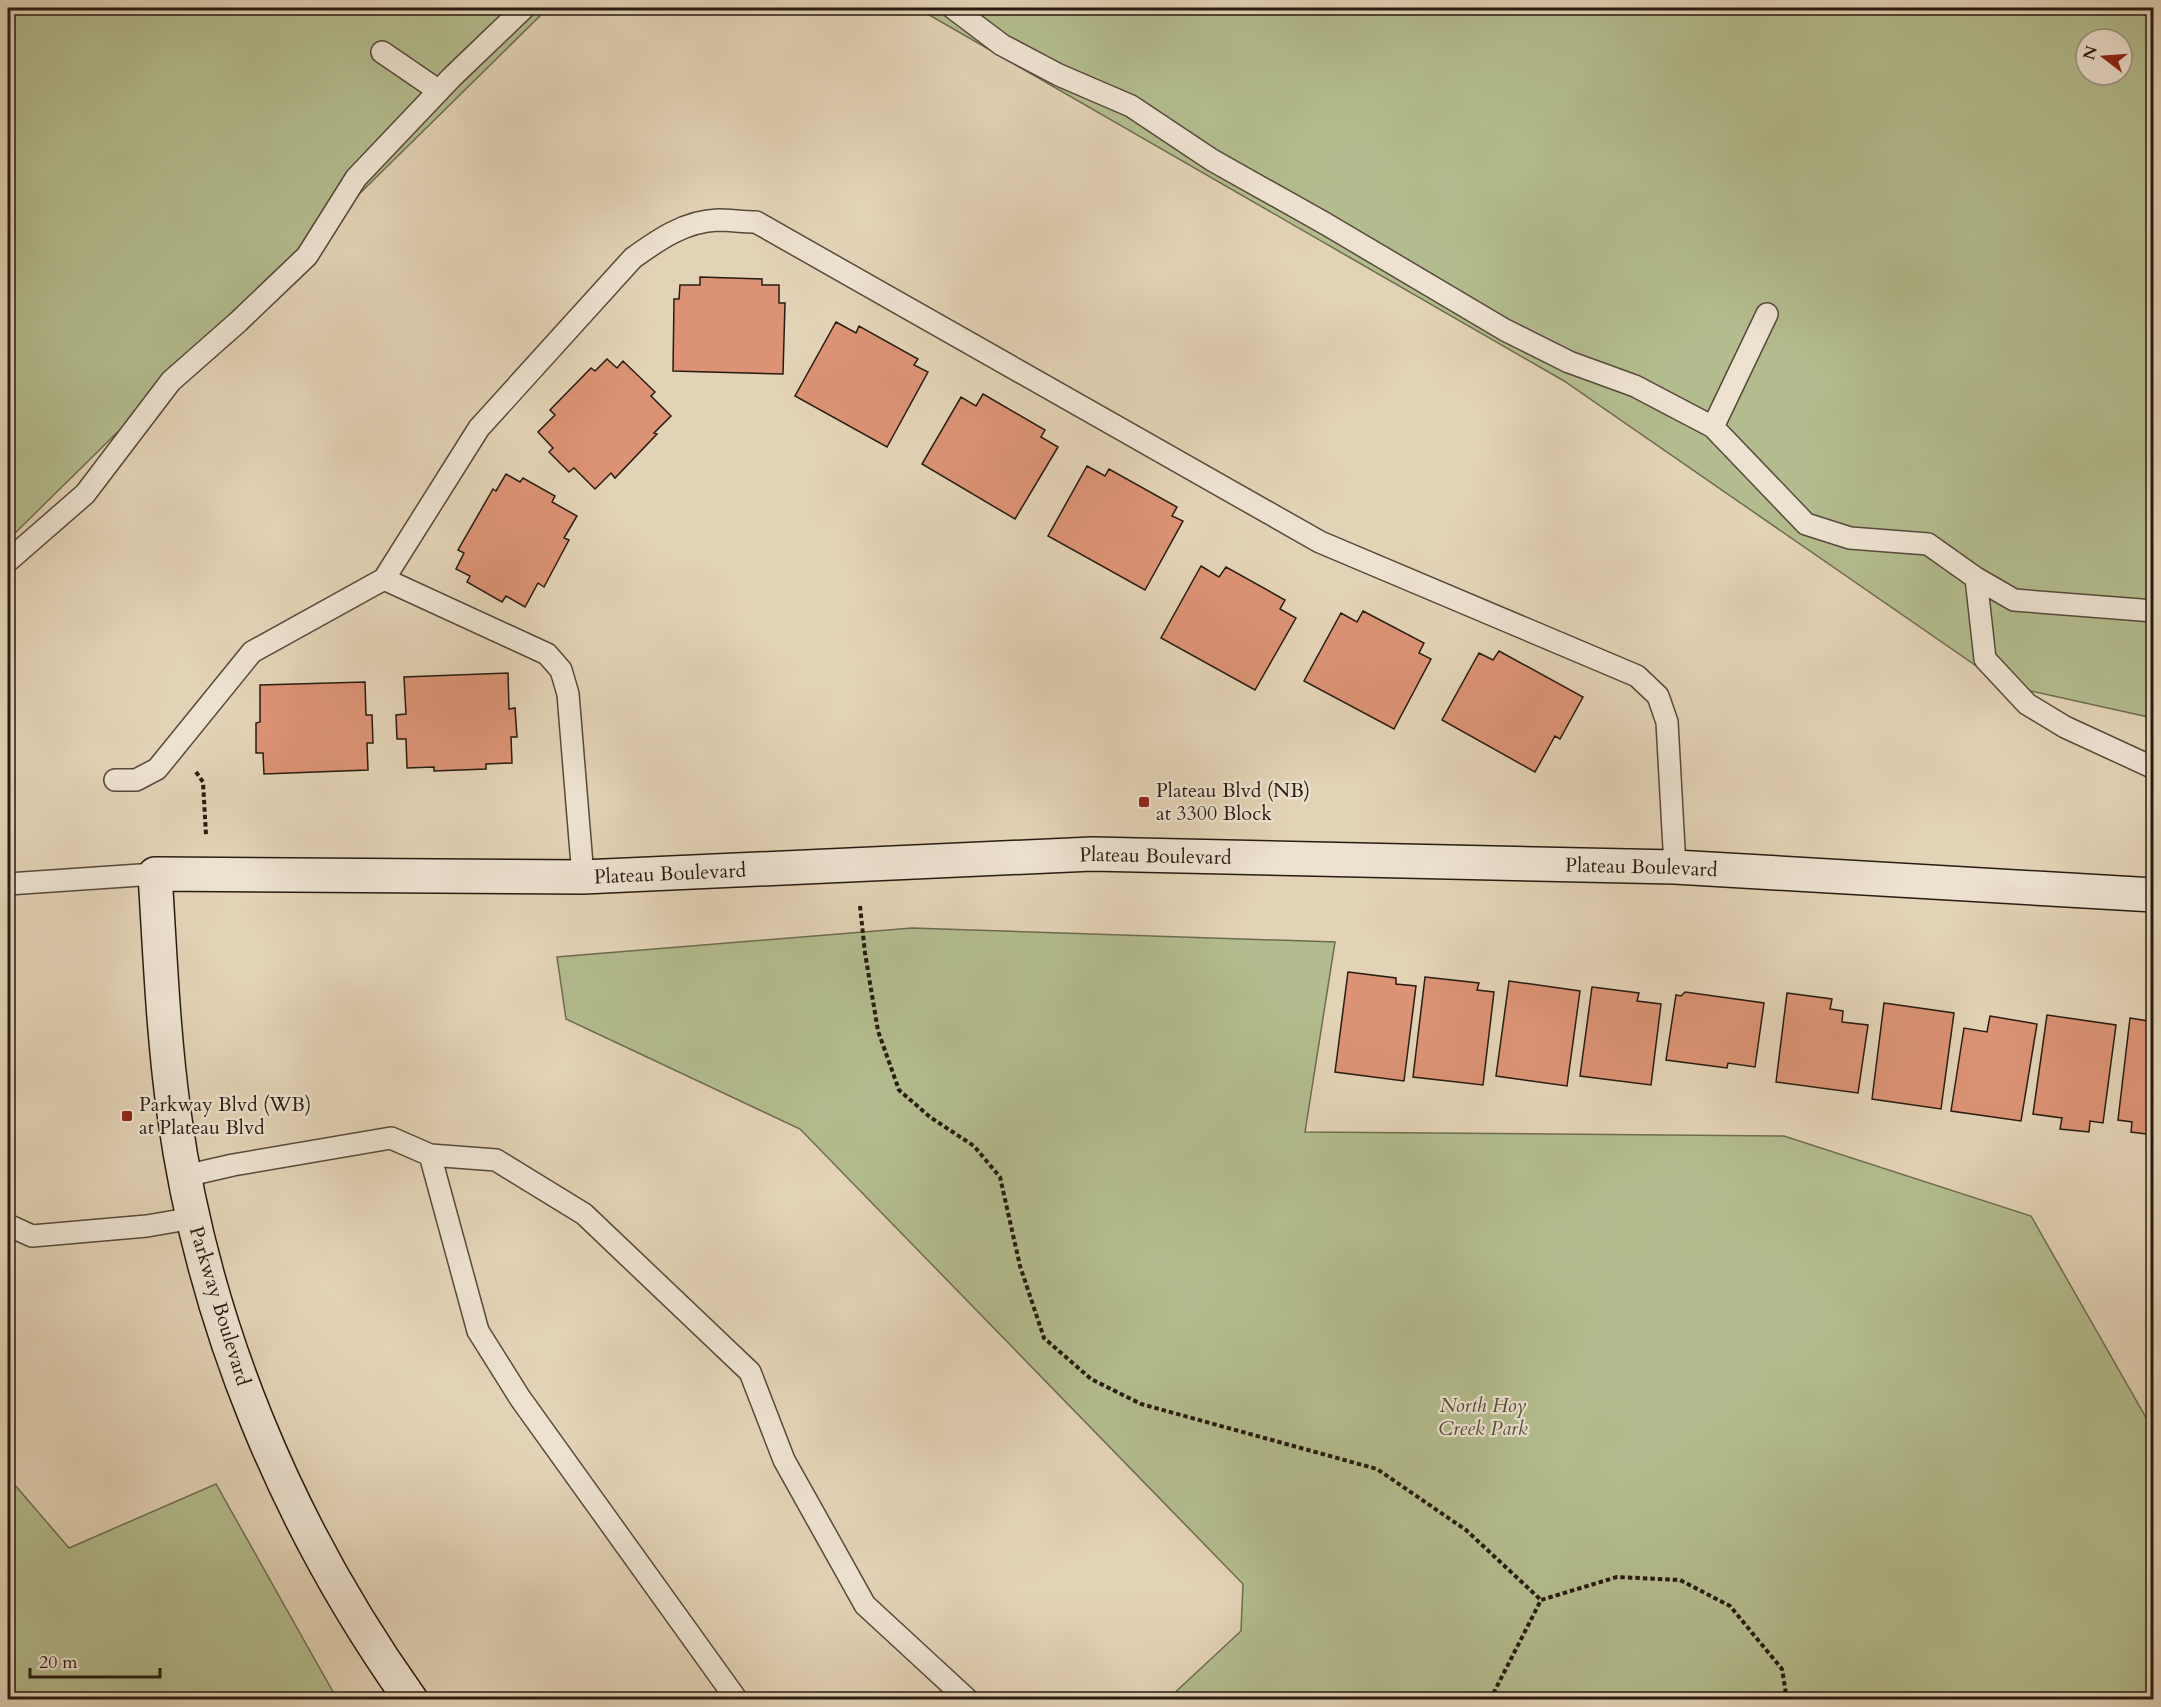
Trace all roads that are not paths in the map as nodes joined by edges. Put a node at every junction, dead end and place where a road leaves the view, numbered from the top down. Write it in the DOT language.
graph roads {
  1 [pos="524,8"];
  2 [pos="953,8"];
  3 [pos="382,52"];
  4 [pos="439,91"];
  5 [pos="1767,314"];
  6 [pos="1713,427"];
  7 [pos="8,561"];
  8 [pos="1976,578"];
  9 [pos="384,579"];
  10 [pos="2154,611"];
  11 [pos="2154,768"];
  12 [pos="115,780"];
  13 [pos="1675,867"];
  14 [pos="155,874"];
  15 [pos="583,877"];
  16 [pos="8,884"];
  17 [pos="2154,895"];
  18 [pos="430,1155"];
  19 [pos="185,1176"];
  20 [pos="193,1218"];
  21 [pos="8,1225"];
  22 [pos="411,1700"];
  23 [pos="737,1700"];
  24 [pos="968,1700"];
  1 -- 4 [label="lane"];
  2 -- 6 [label="lane"];
  3 -- 4 [label="lane"];
  4 -- 7 [label="lane"];
  5 -- 6 [label="lane"];
  6 -- 8 [label="lane"];
  8 -- 10 [label="lane"];
  8 -- 11 [label="lane"];
  9 -- 12 [label="lane"];
  9 -- 13 [label="lane"];
  9 -- 15 [label="lane"];
  13 -- 15 [label="street, Plateau Boulevard"];
  13 -- 17 [label="street, Plateau Boulevard"];
  14 -- 15 [label="street, Plateau Boulevard"];
  14 -- 16 [label="lane"];
  14 -- 19 [label="street, Parkway Boulevard"];
  18 -- 19 [label="lane"];
  18 -- 23 [label="lane"];
  18 -- 24 [label="lane"];
  19 -- 20 [label="street, Parkway Boulevard"];
  20 -- 21 [label="lane"];
  20 -- 22 [label="street, Parkway Boulevard"];
}
